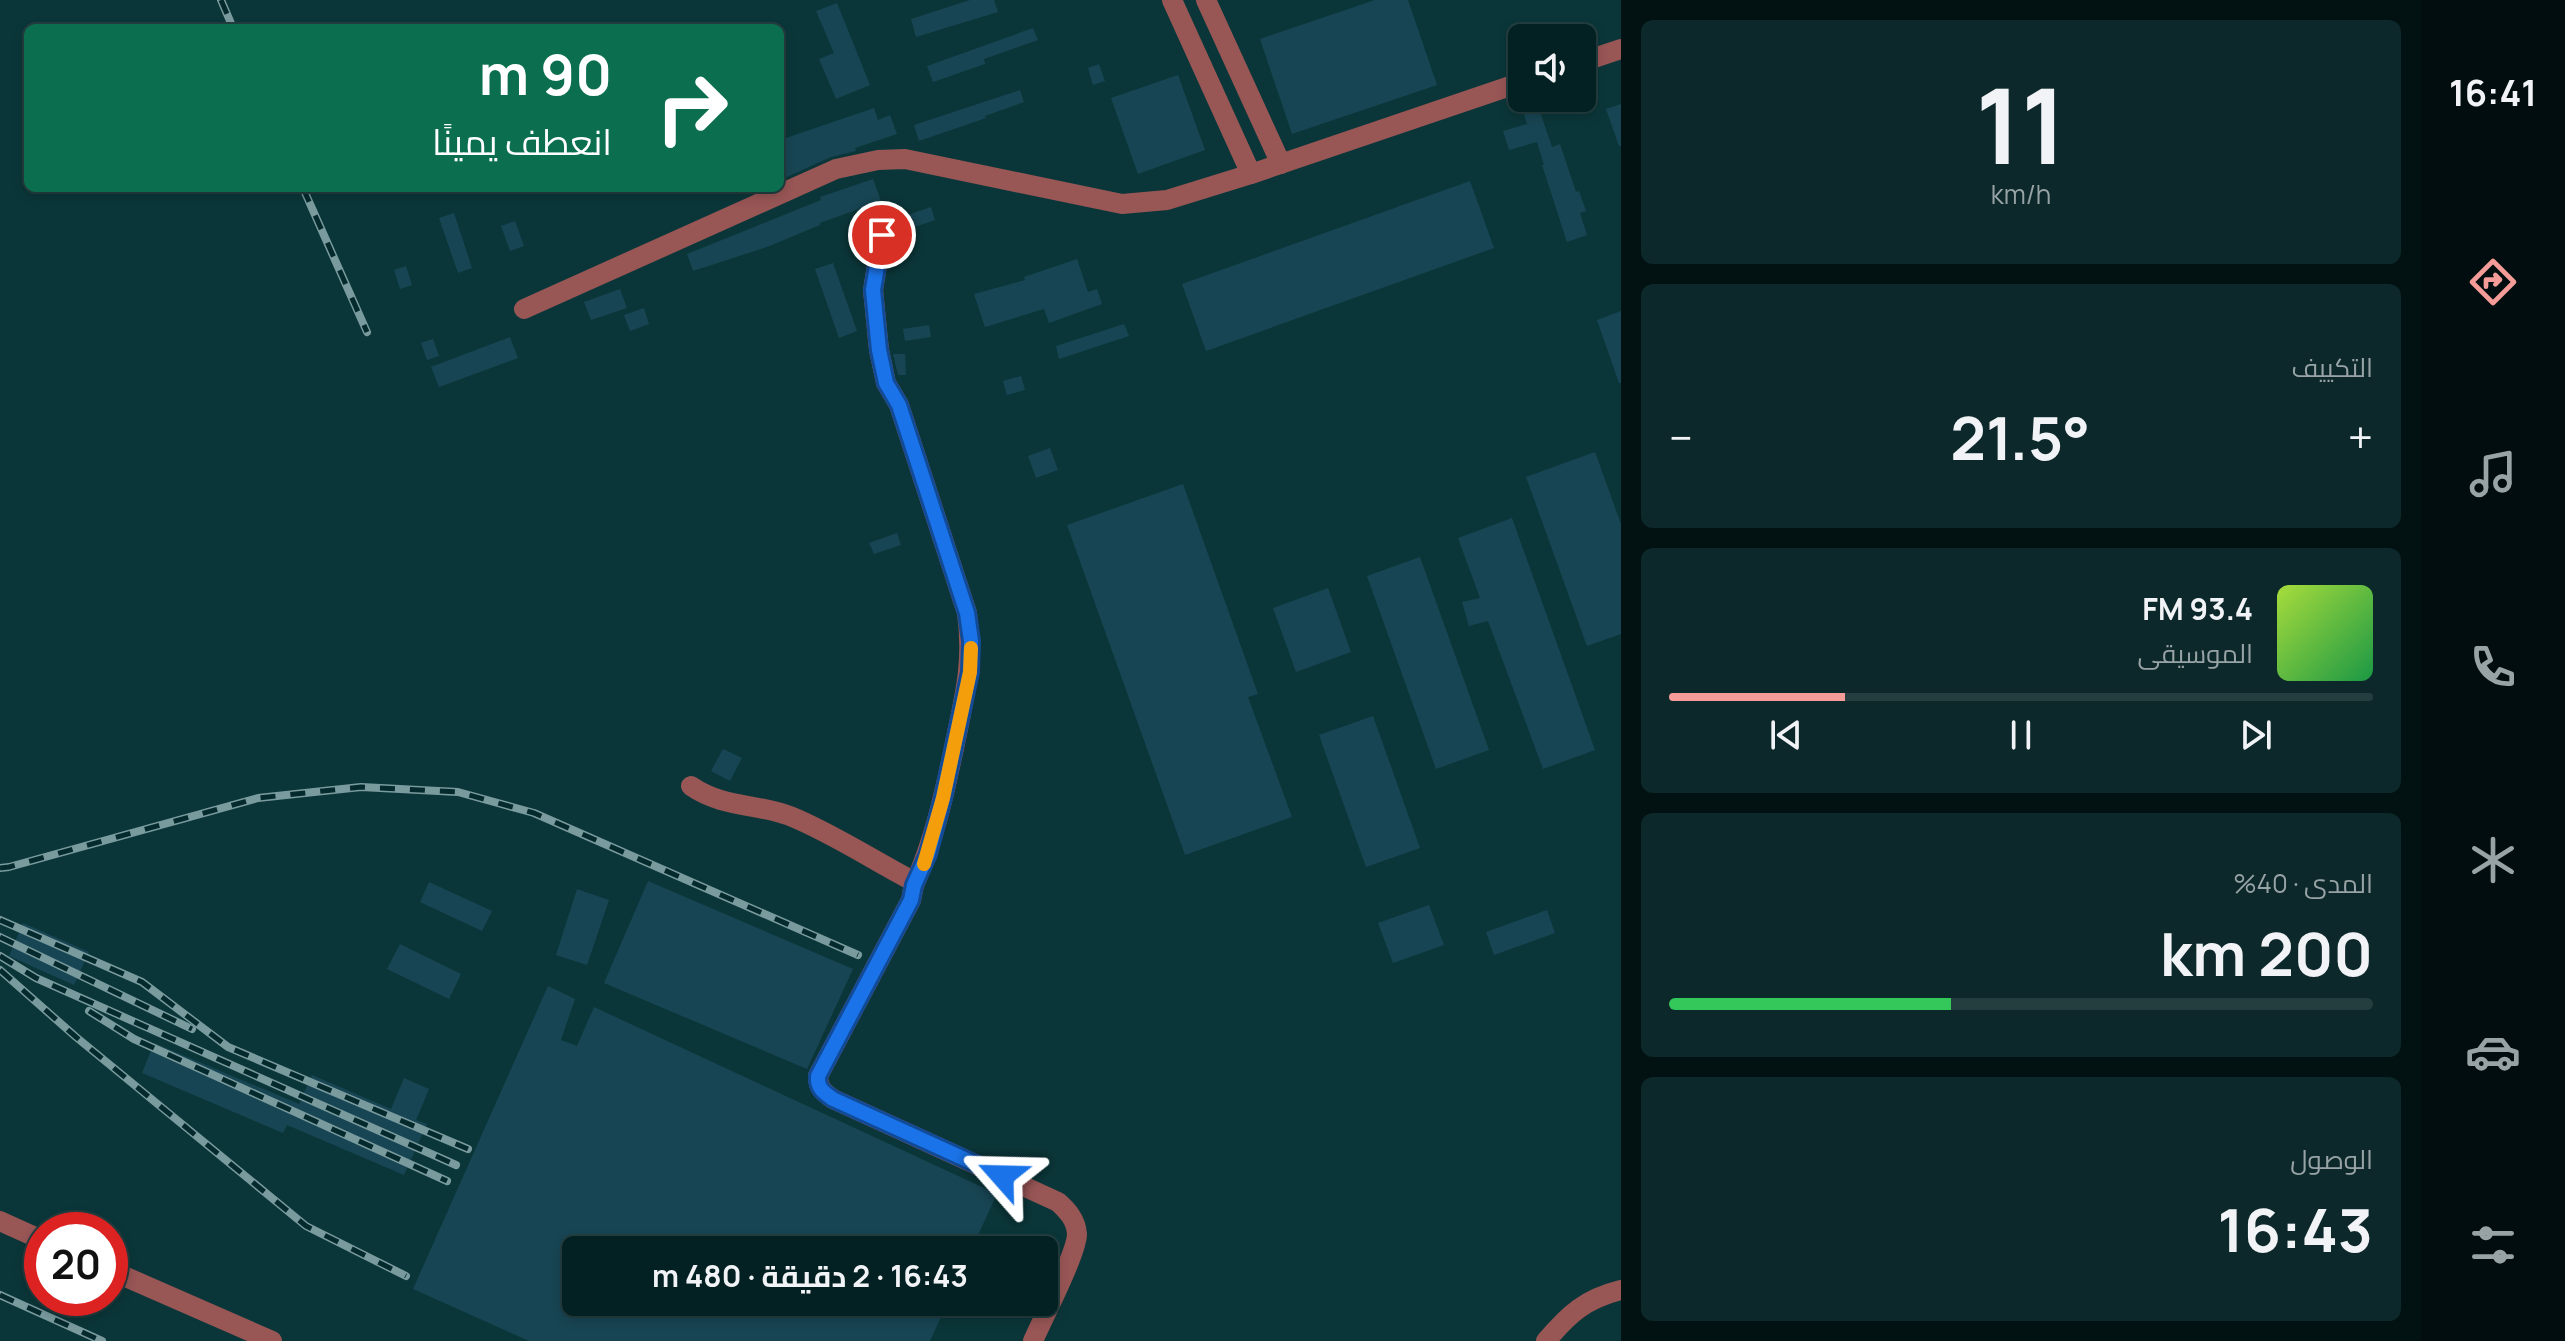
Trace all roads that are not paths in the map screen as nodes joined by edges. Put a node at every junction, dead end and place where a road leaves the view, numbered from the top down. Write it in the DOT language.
graph roads {
  1 [pos="1172,0"];
  2 [pos="1206,0"];
  3 [pos="1621,49"];
  4 [pos="1596,57"];
  5 [pos="1508,87"];
  6 [pos="1281,164"];
  7 [pos="1251,174"];
  8 [pos="882,235"];
  9 [pos="524,309"];
  10 [pos="691,786"];
  11 [pos="914,885"];
  12 [pos="0,1221"];
  13 [pos="24,1232"];
  14 [pos="128,1278"];
  15 [pos="1621,1290"];
  16 [pos="272,1341"];
  17 [pos="1033,1341"];
  18 [pos="1546,1341"];
  1 -- 7 [label="street"];
  2 -- 6 [label="street"];
  3 -- 4 [label="street"];
  5 -- 6 [label="street"];
  6 -- 7 [label="street"];
  7 -- 9 [label="street"];
  8 -- 11 [label="street"];
  10 -- 11 [label="street"];
  11 -- 17 [label="street"];
  12 -- 13 [label="street"];
  14 -- 16 [label="street"];
  15 -- 18 [label="street"];
}
